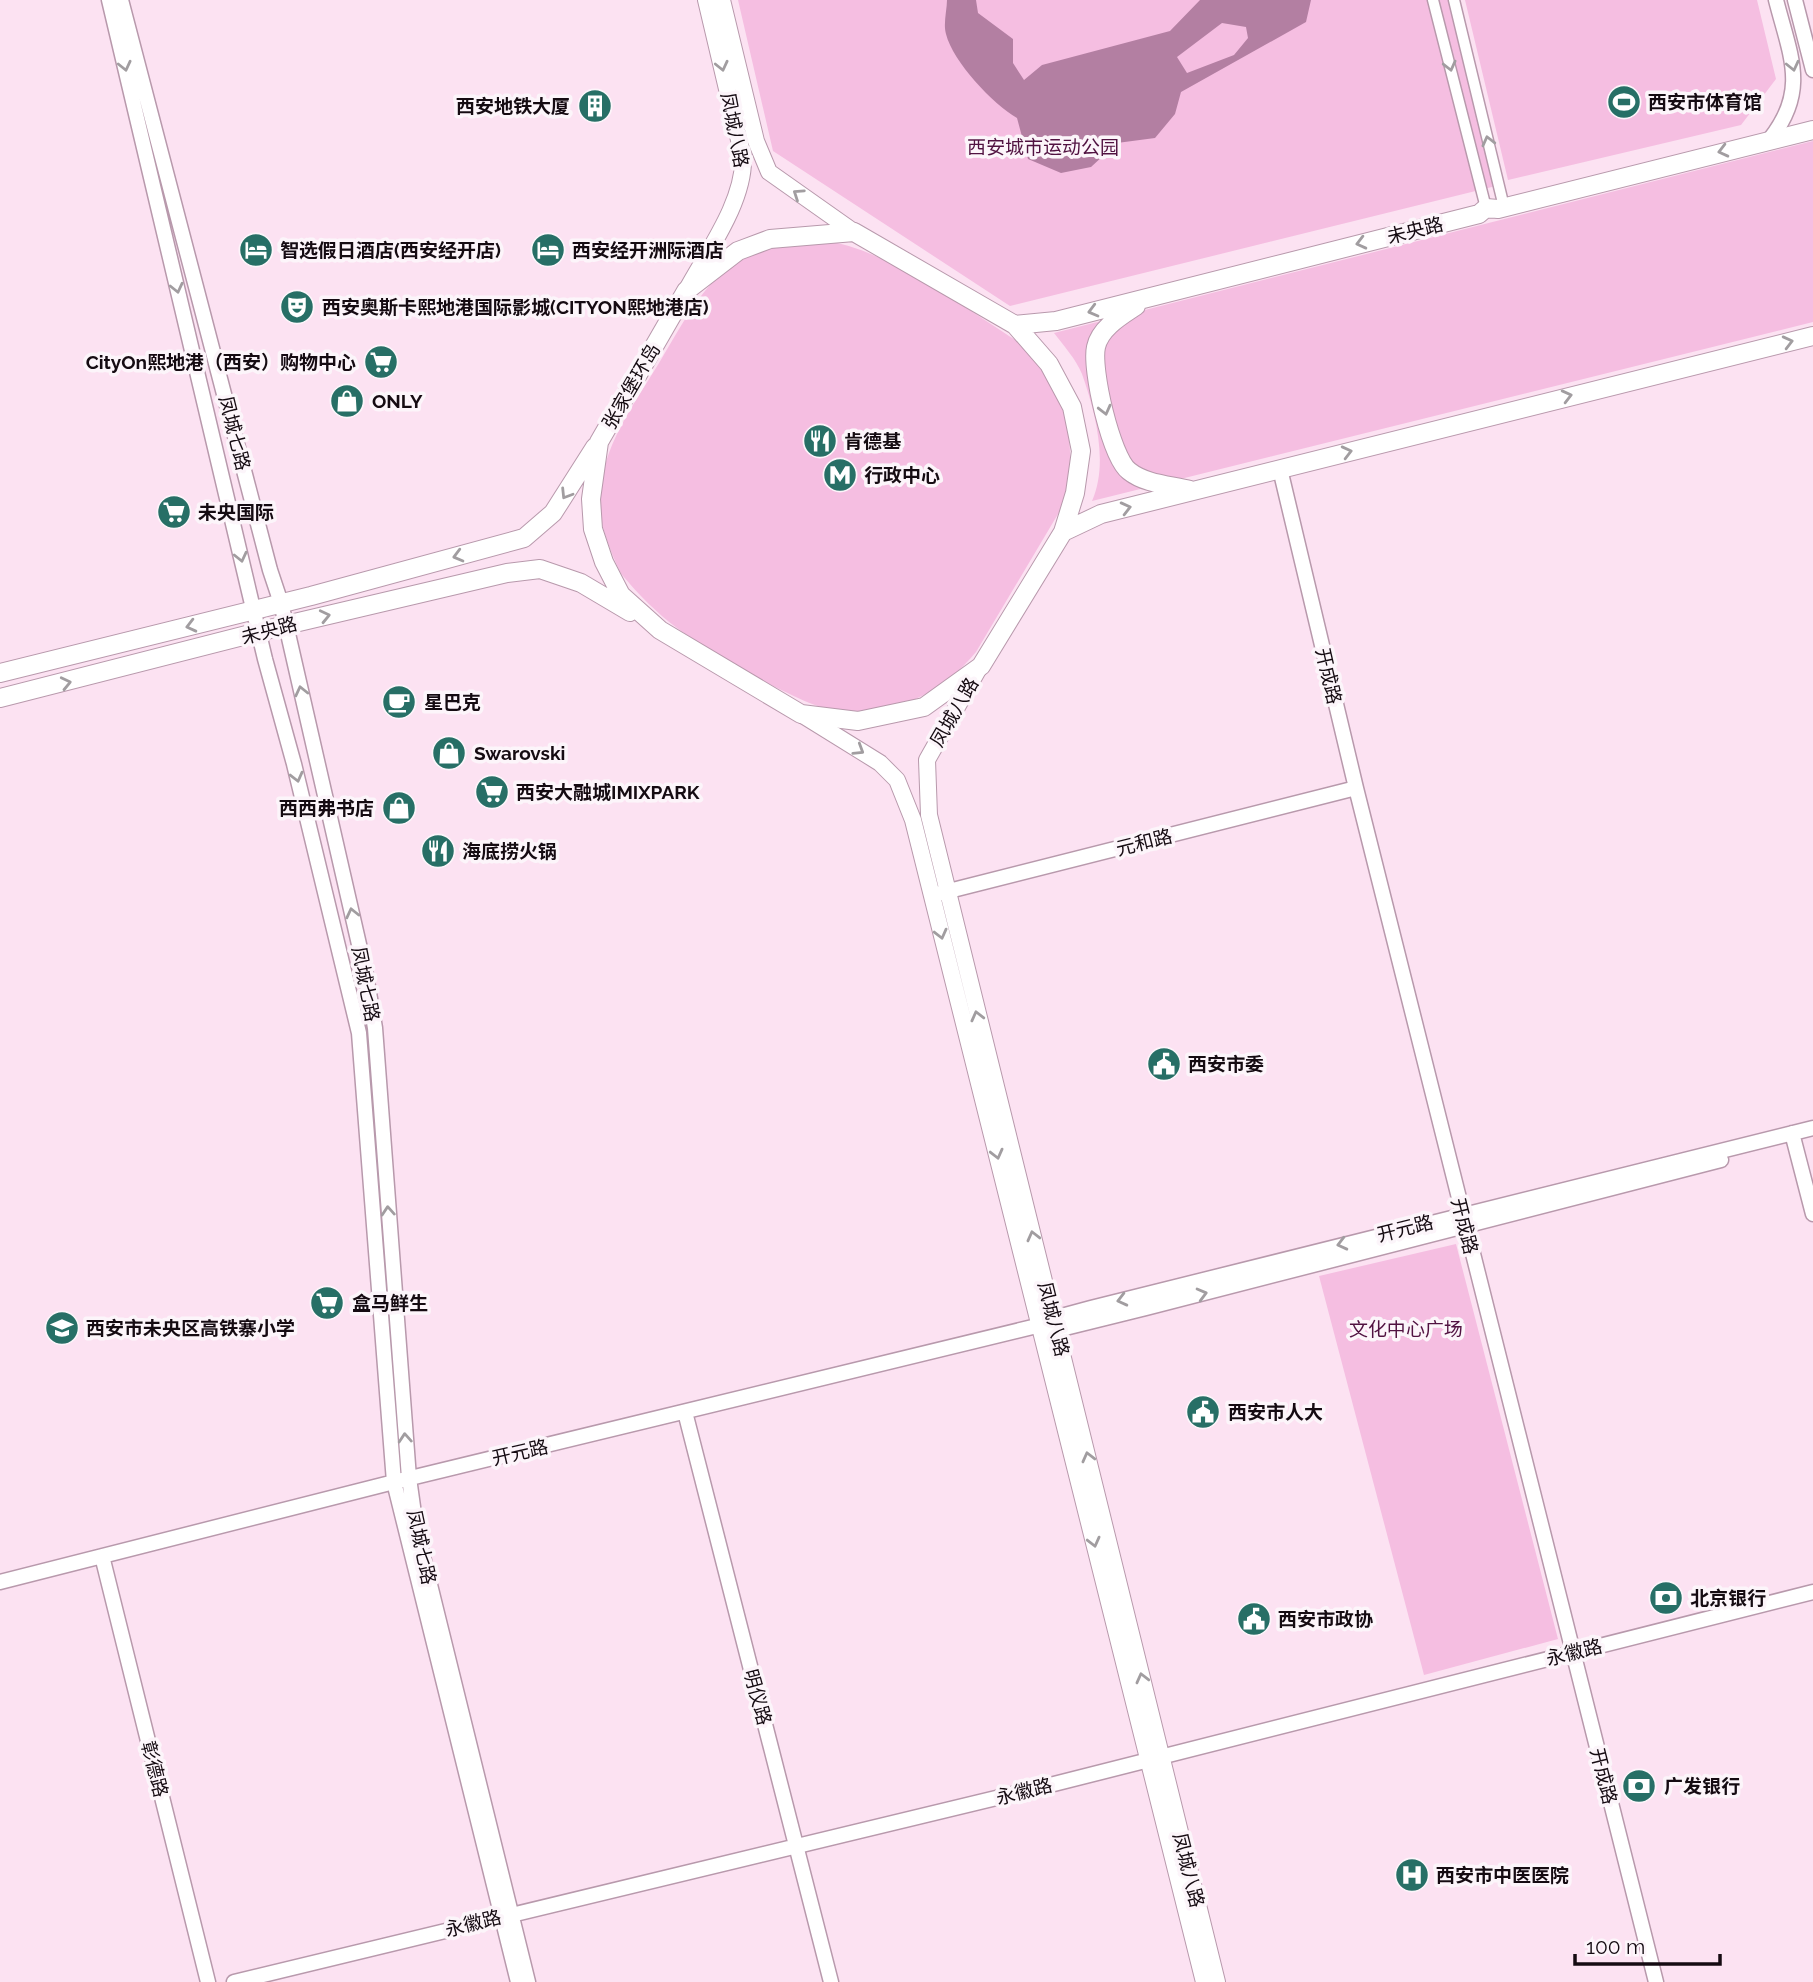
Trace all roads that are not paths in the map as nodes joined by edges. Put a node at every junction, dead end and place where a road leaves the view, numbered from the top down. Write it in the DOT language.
graph roads {
  1 [pos="110,0"];
  2 [pos="121,0"];
  3 [pos="706,0"];
  4 [pos="722,0"];
  5 [pos="1433,0"];
  6 [pos="1454,0"];
  7 [pos="1776,0"];
  8 [pos="1795,0"];
  9 [pos="1813,70"];
  10 [pos="1813,130"];
  11 [pos="1770,139"];
  12 [pos="1495,208"];
  13 [pos="854,232"];
  14 [pos="686,291"];
  15 [pos="1151,296"];
  16 [pos="1015,325"];
  17 [pos="1813,336"];
  18 [pos="598,442"];
  19 [pos="1280,469"];
  20 [pos="1194,491"];
  21 [pos="1063,532"];
  22 [pos="281,603"];
  23 [pos="253,609"];
  24 [pos="286,625"];
  25 [pos="660,630"];
  26 [pos="259,633"];
  27 [pos="981,666"];
  28 [pos="0,673"];
  29 [pos="0,698"];
  30 [pos="801,714"];
  31 [pos="1356,788"];
  32 [pos="939,893"];
  33 [pos="1813,1128"];
  34 [pos="1793,1137"];
  35 [pos="1813,1137"];
  36 [pos="1813,1214"];
  37 [pos="1464,1220"];
  38 [pos="1051,1324"];
  39 [pos="685,1412"];
  40 [pos="408,1478"];
  41 [pos="394,1482"];
  42 [pos="102,1556"];
  43 [pos="0,1582"];
  44 [pos="1813,1592"];
  45 [pos="1573,1652"];
  46 [pos="1154,1756"];
  47 [pos="797,1847"];
  48 [pos="507,1914"];
  49 [pos="208,1982"];
  50 [pos="234,1982"];
  51 [pos="518,1982"];
  52 [pos="527,1982"];
  53 [pos="831,1982"];
  54 [pos="1204,1982"];
  55 [pos="1217,1982"];
  56 [pos="1656,1982"];
  1 -- 23 [label="street, 凤城七路, one-way"];
  2 -- 22 [label="street, 凤城七路"];
  3 -- 14 [label="main road, 凤城八路, one-way"];
  13 -- 4 [label="main road, 凤城八路, one-way"];
  5 -- 12 [label="street, one-way"];
  12 -- 6 [label="street, one-way"];
  7 -- 11 [label="street, one-way"];
  8 -- 9 [label="street"];
  10 -- 11 [label="main road, 未央路"];
  11 -- 12 [label="main road, 未央路, one-way"];
  12 -- 15 [label="main road, 未央路, one-way"];
  13 -- 14 [label="main road, 张家堡环岛"];
  13 -- 16 [label="main road, 张家堡环岛"];
  14 -- 18 [label="main road, 张家堡环岛"];
  15 -- 16 [label="main road, 未央路, one-way"];
  15 -- 20 [label="main road, one-way"];
  16 -- 21 [label="main road, 张家堡环岛"];
  19 -- 17 [label="main road, one-way"];
  18 -- 22 [label="main road, 未央路, one-way"];
  18 -- 25 [label="main road, 张家堡环岛"];
  19 -- 20 [label="main road"];
  19 -- 31 [label="street, 开成路"];
  21 -- 20 [label="main road, one-way"];
  21 -- 27 [label="main road, 张家堡环岛"];
  22 -- 23 [label="main road, 未央路"];
  22 -- 24 [label="street, 凤城七路"];
  23 -- 26 [label="street, 凤城七路"];
  23 -- 28 [label="main road, 未央路, one-way"];
  24 -- 25 [label="main road, 未央路, one-way"];
  24 -- 26 [label="main road, 未央路"];
  40 -- 24 [label="street, 凤城七路, one-way"];
  25 -- 30 [label="main road, 张家堡环岛"];
  29 -- 26 [label="main road, 未央路, one-way"];
  26 -- 41 [label="street, 凤城七路, one-way"];
  27 -- 30 [label="main road, 张家堡环岛"];
  27 -- 32 [label="main road, 凤城八路"];
  30 -- 32 [label="main road, 凤城八路, one-way"];
  31 -- 32 [label="street, 元和路"];
  31 -- 37 [label="street, 开成路"];
  32 -- 38 [label="main road, 凤城八路"];
  33 -- 34 [label="street, 开元路"];
  34 -- 35 [label="street, 开元路"];
  34 -- 36 [label="street"];
  34 -- 37 [label="street, 开元路"];
  37 -- 38 [label="street, 开元路"];
  37 -- 45 [label="street, 开成路"];
  38 -- 39 [label="street, 开元路"];
  38 -- 46 [label="main road, 凤城八路"];
  39 -- 40 [label="street, 开元路"];
  39 -- 47 [label="street, 明仪路"];
  40 -- 41 [label="street, 开元路"];
  40 -- 48 [label="street, 凤城七路"];
  41 -- 42 [label="street, 开元路"];
  41 -- 48 [label="street, 凤城七路"];
  42 -- 43 [label="street, 开元路"];
  42 -- 49 [label="street, 彰德路"];
  44 -- 45 [label="street, 永徽路"];
  45 -- 46 [label="street, 永徽路"];
  45 -- 56 [label="street, 开成路"];
  46 -- 47 [label="street, 永徽路"];
  46 -- 54 [label="main road, 凤城八路"];
  46 -- 55 [label="main road, 凤城八路"];
  47 -- 48 [label="street, 永徽路"];
  47 -- 53 [label="street, 明仪路"];
  48 -- 50 [label="street, 永徽路"];
  48 -- 51 [label="street, 凤城七路"];
  48 -- 52 [label="street, 凤城七路"];
}
